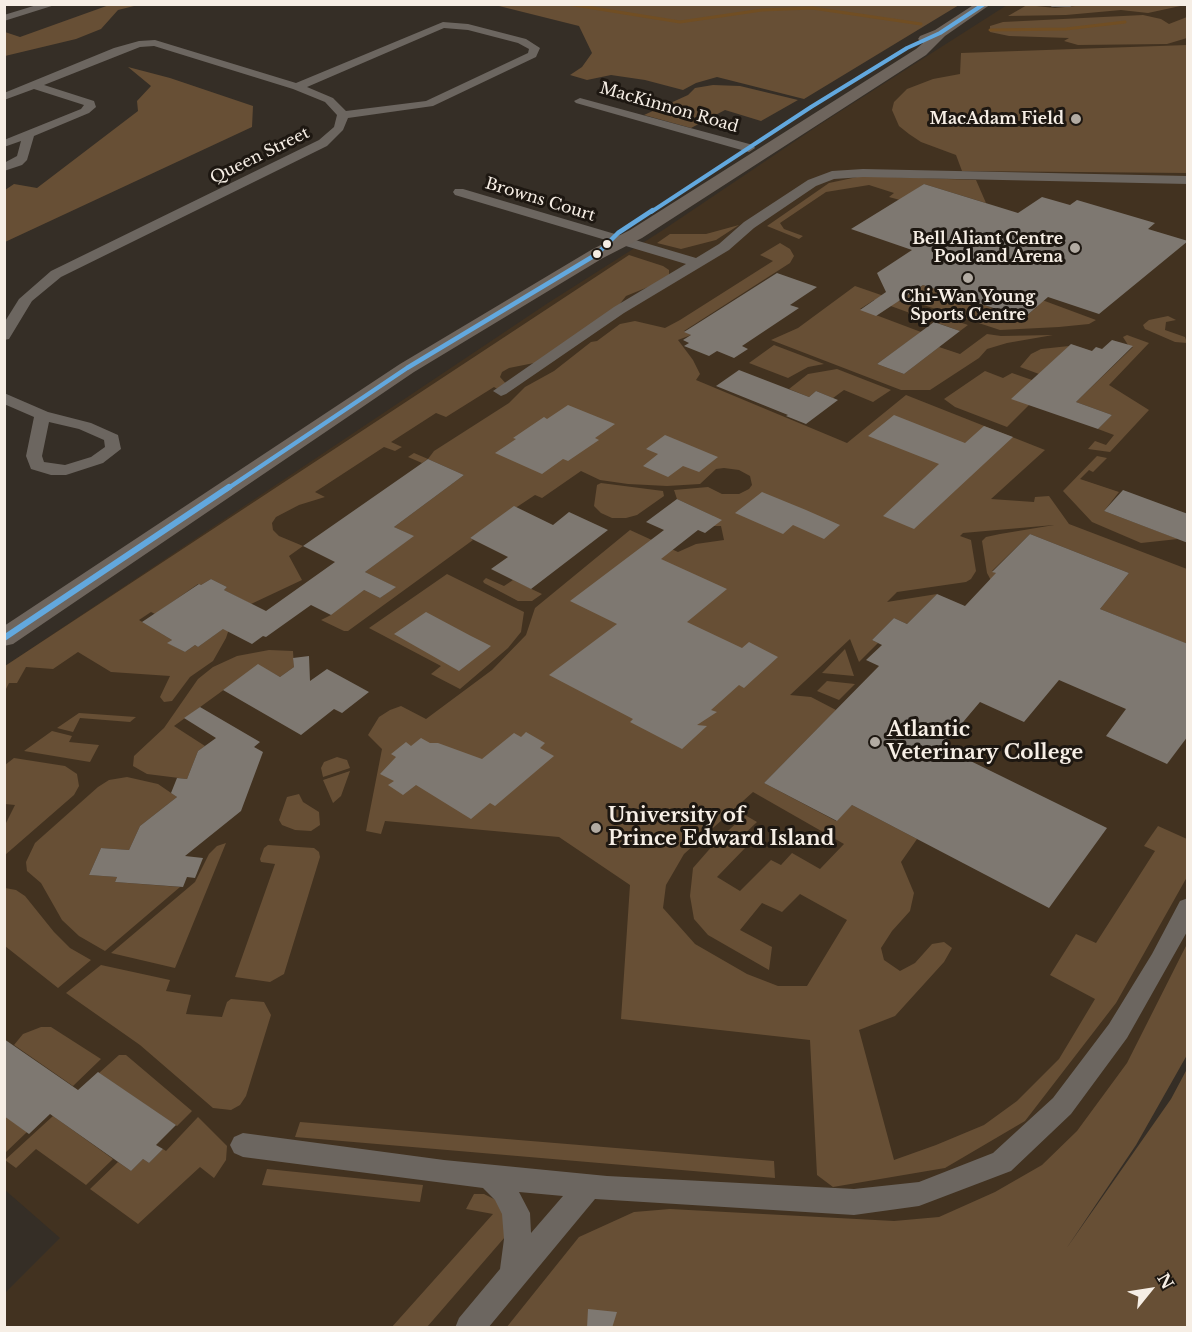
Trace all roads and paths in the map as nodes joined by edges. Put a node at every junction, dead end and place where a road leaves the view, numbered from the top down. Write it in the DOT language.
graph roads {
  1 [pos="53,4"];
  2 [pos="985,4"];
  3 [pos="1052,4"];
  4 [pos="1070,4"];
  5 [pos="4,18"];
  6 [pos="940,33"];
  7 [pos="34,85"];
  8 [pos="297,87"];
  9 [pos="4,97"];
  10 [pos="580,101"];
  11 [pos="343,115"];
  12 [pos="29,134"];
  13 [pos="4,144"];
  14 [pos="749,148"];
  15 [pos="4,167"];
  16 [pos="1188,180"];
  17 [pos="459,192"];
  18 [pos="612,244"];
  19 [pos="724,247"];
  20 [pos="674,255"];
  21 [pos="692,266"];
  22 [pos="4,336"];
  23 [pos="501,391"];
  24 [pos="4,398"];
  25 [pos="42,415"];
  26 [pos="4,638"];
  27 [pos="1188,907"];
  28 [pos="243,1145"];
  29 [pos="490,1177"];
  30 [pos="590,1186"];
  31 [pos="514,1275"];
  32 [pos="469,1328"];
  1 -- 5 [label="street"];
  2 -- 6 [label="main road"];
  3 -- 4 [label="street"];
  6 -- 14 [label="main road"];
  6 -- 18 [label="main road"];
  7 -- 8 [label="street"];
  7 -- 9 [label="street"];
  7 -- 12 [label="street"];
  8 -- 11 [label="street"];
  8 -- 11 [label="street"];
  10 -- 14 [label="street, MacKinnon Road"];
  11 -- 22 [label="street, Queen Street"];
  12 -- 13 [label="street"];
  12 -- 15 [label="street"];
  14 -- 18 [label="main road"];
  16 -- 19 [label="street"];
  17 -- 18 [label="street, Browns Court"];
  18 -- 20 [label="street"];
  18 -- 21 [label="street"];
  18 -- 26 [label="main road"];
  19 -- 20 [label="street"];
  19 -- 21 [label="street"];
  20 -- 21 [label="street"];
  21 -- 23 [label="street"];
  24 -- 25 [label="street"];
  25 -- 25 [label="street"];
  27 -- 30 [label="street"];
  28 -- 29 [label="street"];
  29 -- 30 [label="street"];
  29 -- 31 [label="street"];
  30 -- 31 [label="street"];
  31 -- 32 [label="street"];
}
